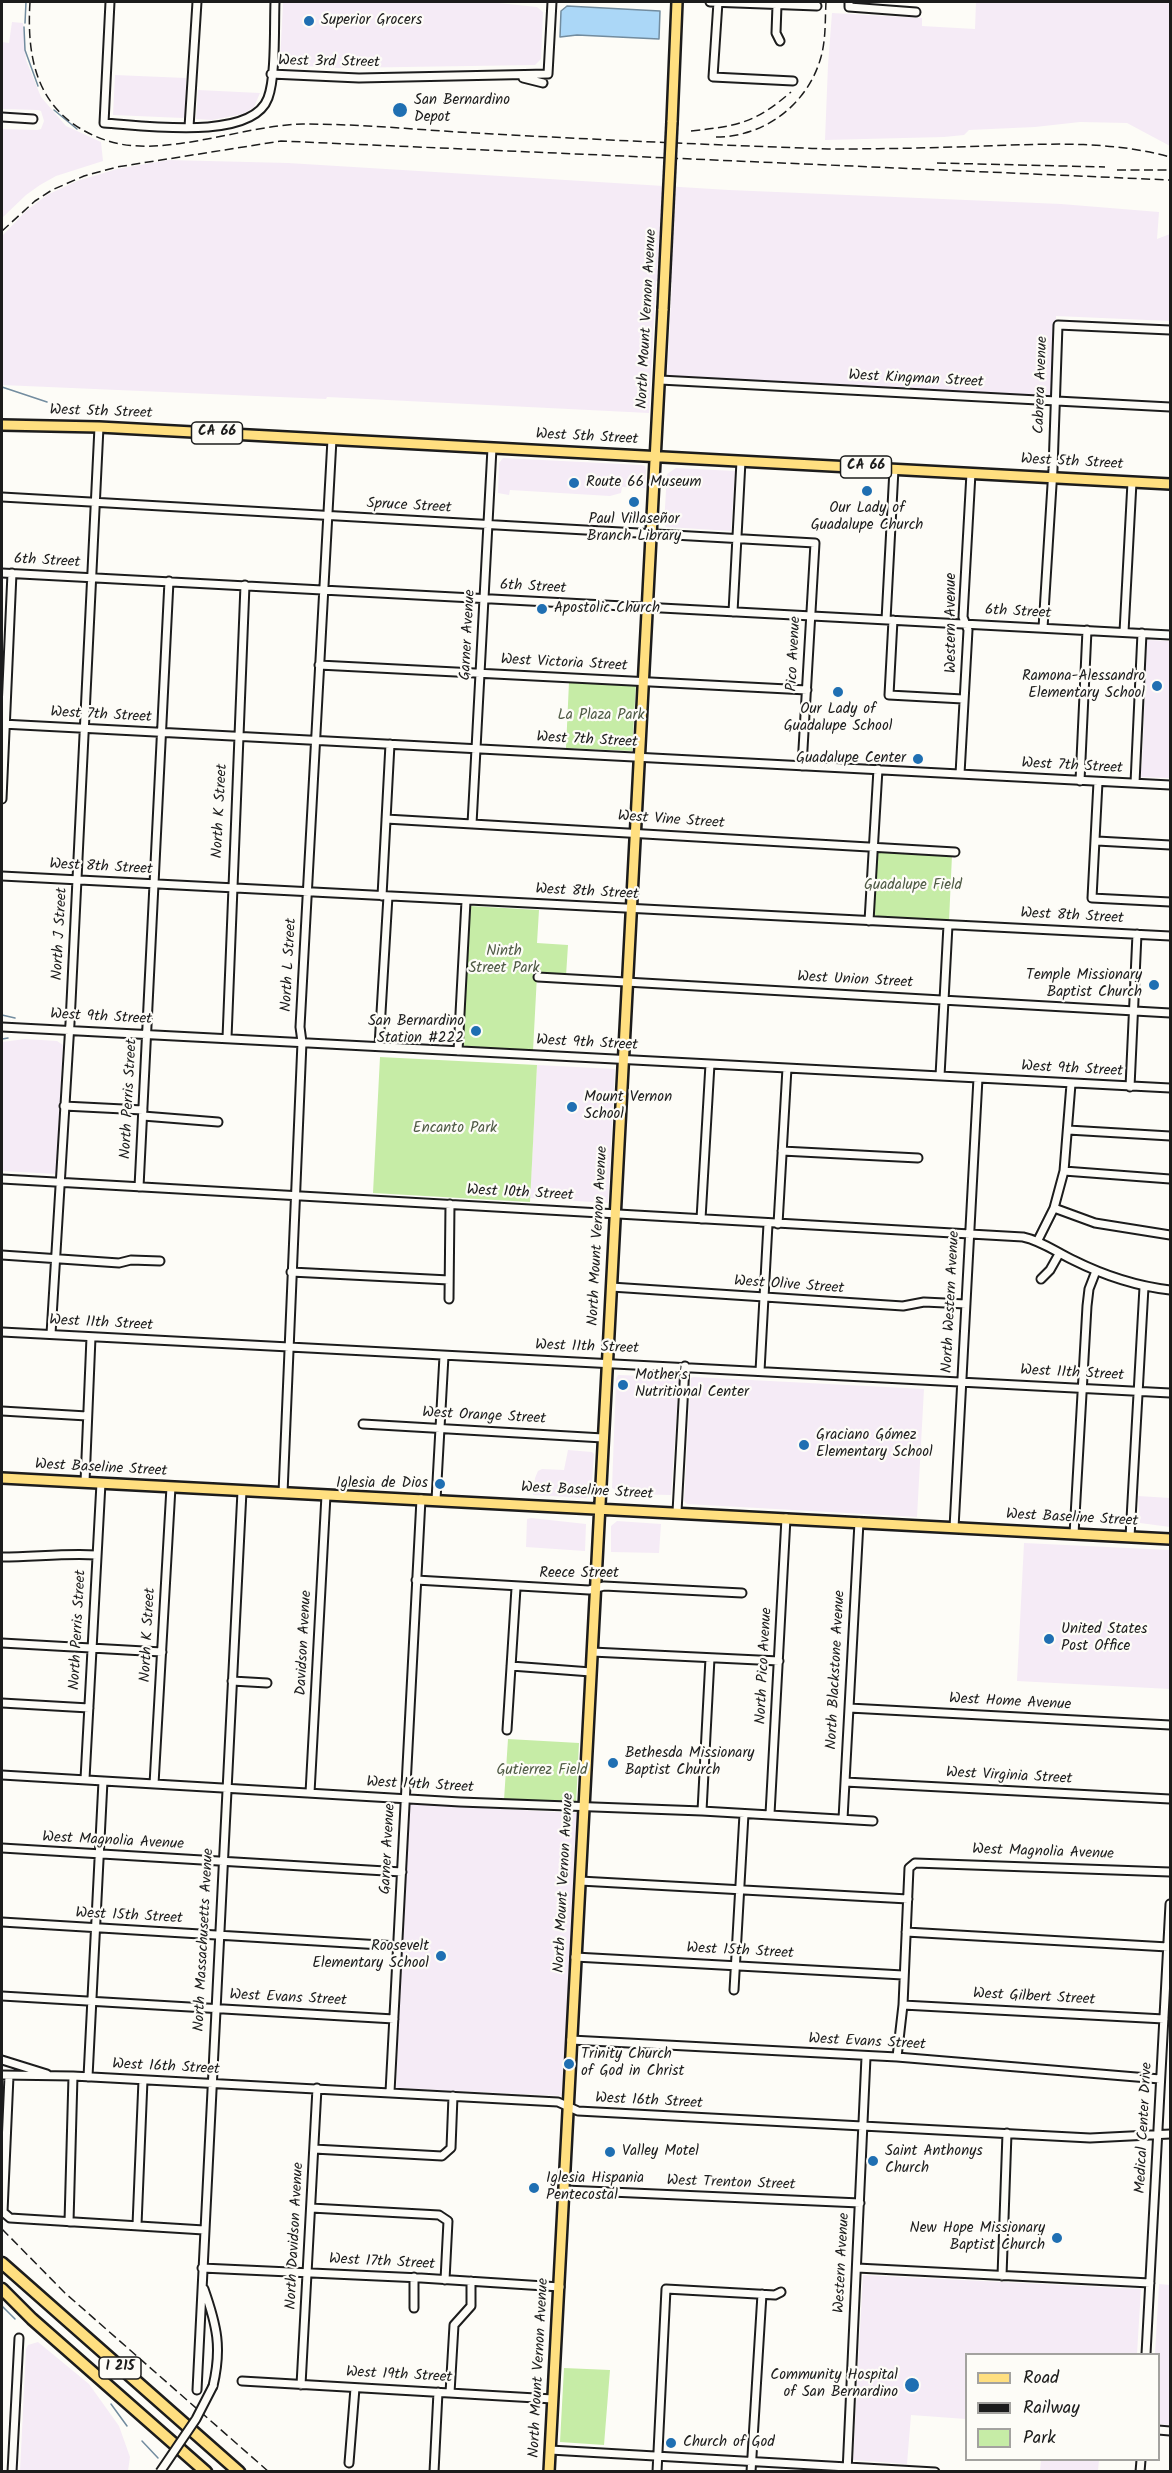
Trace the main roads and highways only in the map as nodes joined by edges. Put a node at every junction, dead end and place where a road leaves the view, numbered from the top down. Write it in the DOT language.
graph roads {
  1 [pos="677,2"];
  2 [pos="2,425"];
  3 [pos="656,457"];
  4 [pos="1170,484"];
  5 [pos="2,1478"];
  6 [pos="599,1508"];
  7 [pos="1170,1539"];
  8 [pos="2,2263"];
  9 [pos="2,2289"];
  10 [pos="192,2460"];
  11 [pos="199,2472"];
  12 [pos="206,2472"];
  13 [pos="239,2472"];
  14 [pos="549,2472"];
  1 -- 3 [label="main road, North Mount Vernon Avenue, bridge"];
  2 -- 3 [label="main road, West 5th Street / CA 66"];
  3 -- 4 [label="main road, West 5th Street / CA 66"];
  3 -- 6 [label="main road, North Mount Vernon Avenue"];
  5 -- 6 [label="main road, West Baseline Street"];
  6 -- 7 [label="main road, West Baseline Street"];
  6 -- 14 [label="main road, North Mount Vernon Avenue"];
  8 -- 13 [label="highway, I 215"];
  9 -- 10 [label="highway, I 215"];
  10 -- 11 [label="highway"];
  10 -- 12 [label="highway, I 215"];
}
